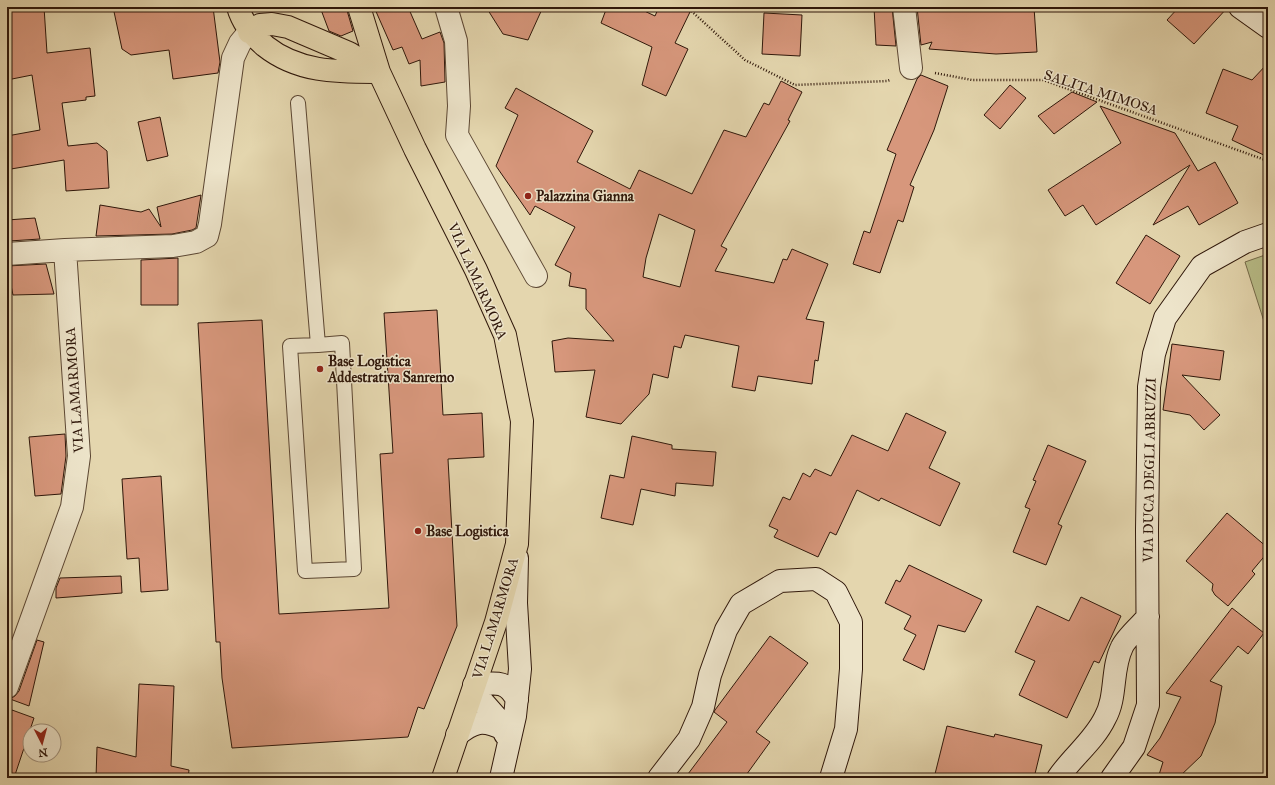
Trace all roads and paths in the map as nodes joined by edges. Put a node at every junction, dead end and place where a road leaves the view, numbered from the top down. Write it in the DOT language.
graph roads {
  1 [pos="238,7"];
  2 [pos="359,7"];
  3 [pos="446,7"];
  4 [pos="688,7"];
  5 [pos="904,7"];
  6 [pos="1240,7"];
  7 [pos="1268,27"];
  8 [pos="250,32"];
  9 [pos="911,68"];
  10 [pos="379,72"];
  11 [pos="298,103"];
  12 [pos="1268,161"];
  13 [pos="1268,234"];
  14 [pos="65,250"];
  15 [pos="7,254"];
  16 [pos="536,276"];
  17 [pos="318,345"];
  18 [pos="517,544"];
  19 [pos="1148,617"];
  20 [pos="474,685"];
  21 [pos="7,687"];
  22 [pos="517,700"];
  23 [pos="457,735"];
  24 [pos="506,737"];
  25 [pos="443,778"];
  26 [pos="501,778"];
  27 [pos="659,778"];
  28 [pos="831,778"];
  29 [pos="1058,778"];
  30 [pos="1112,778"];
  1 -- 8 [label="main road"];
  2 -- 10 [label="main road, VIA LAMARMORA"];
  3 -- 16 [label="street"];
  4 -- 9 [label="path"];
  5 -- 9 [label="street"];
  6 -- 7 [label="street"];
  8 -- 10 [label="main road"];
  8 -- 10 [label="main road"];
  8 -- 14 [label="street"];
  9 -- 12 [label="path, SALITA MIMOSA"];
  10 -- 18 [label="main road, VIA LAMARMORA"];
  11 -- 17 [label="lane"];
  13 -- 19 [label="street, VIA DUCA DEGLI ABRUZZI"];
  14 -- 15 [label="street"];
  14 -- 21 [label="street, VIA LAMARMORA"];
  17 -- 17 [label="lane"];
  18 -- 20 [label="main road, VIA LAMARMORA"];
  18 -- 22 [label="street"];
  19 -- 29 [label="street"];
  19 -- 30 [label="street, VIA DUCA DEGLI ABRUZZI"];
  20 -- 22 [label="street"];
  20 -- 23 [label="main road, VIA LAMARMORA"];
  20 -- 24 [label="street"];
  22 -- 24 [label="street"];
  23 -- 24 [label="street"];
  23 -- 25 [label="main road, VIA LAMARMORA"];
  24 -- 26 [label="street"];
  27 -- 28 [label="street"];
}
